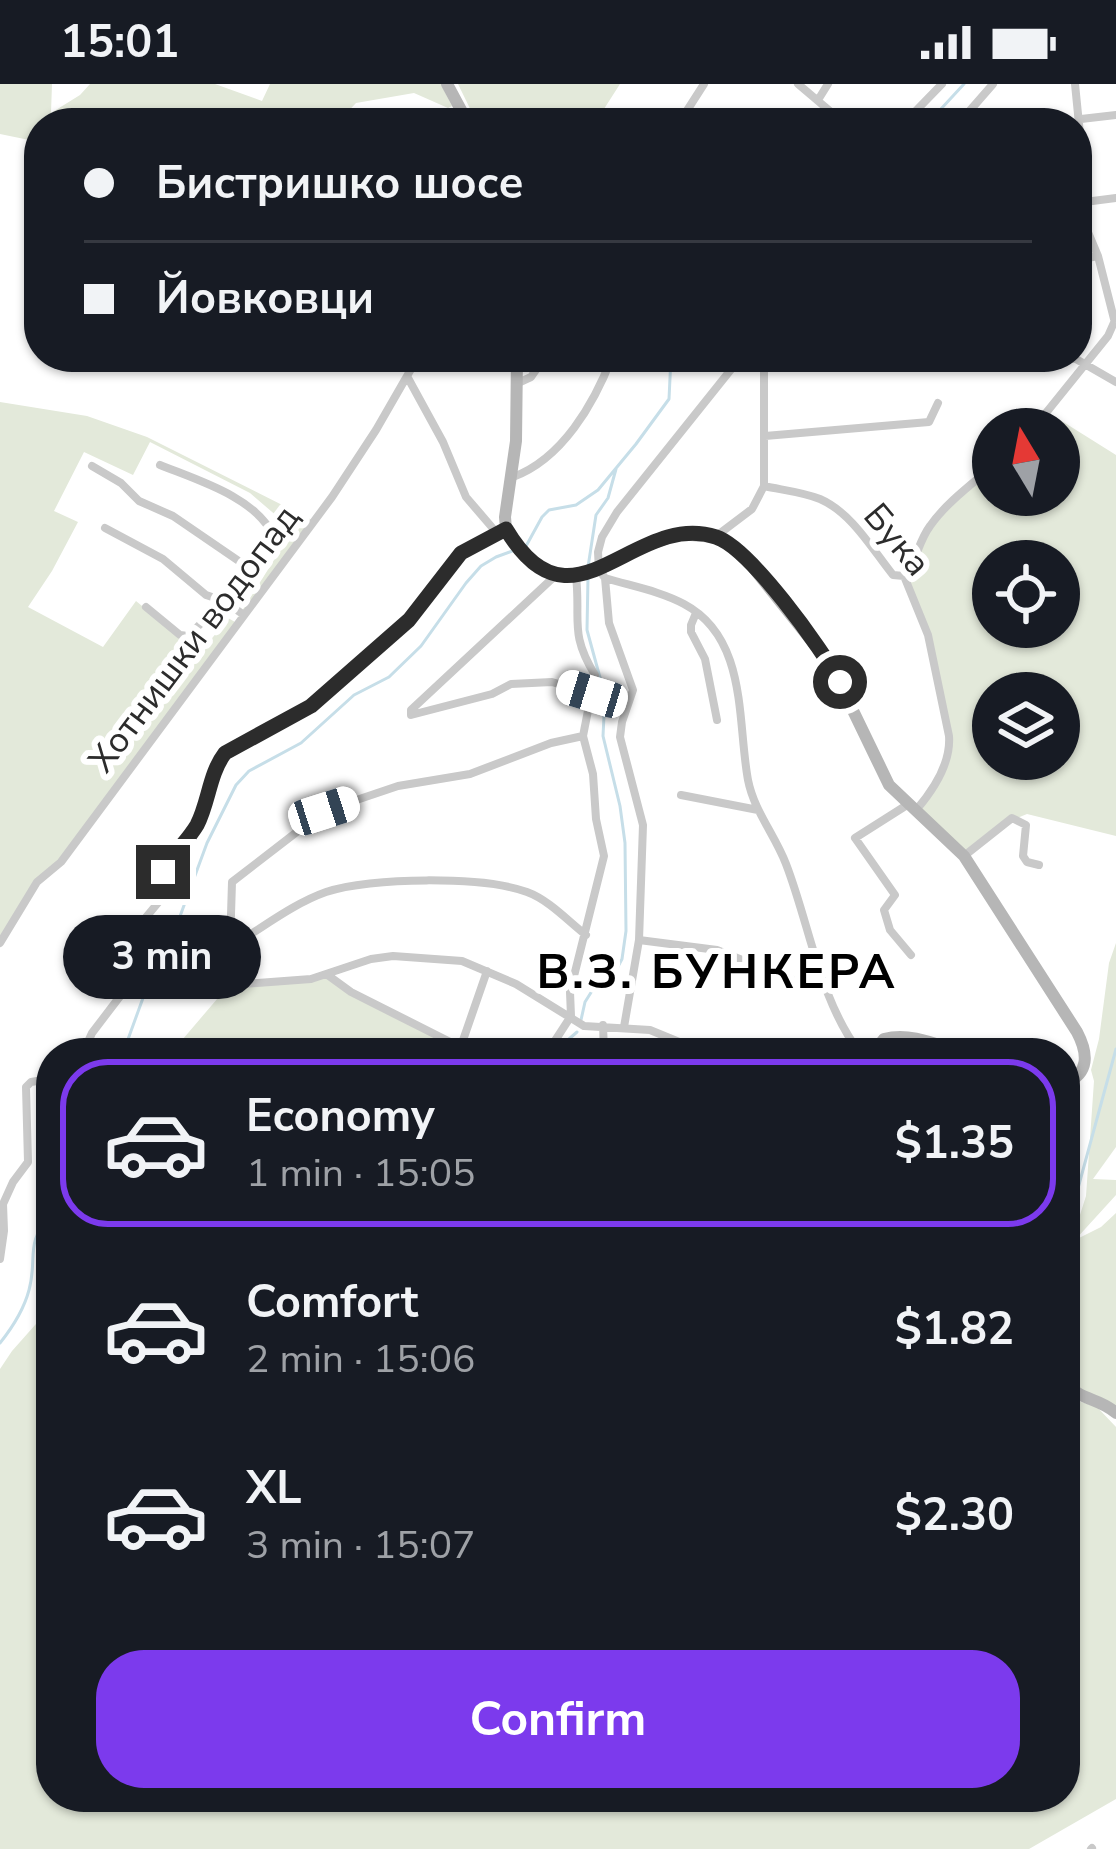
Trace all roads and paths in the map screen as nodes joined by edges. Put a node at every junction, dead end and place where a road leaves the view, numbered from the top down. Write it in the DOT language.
graph roads {
  1 [pos="798,84"];
  2 [pos="828,84"];
  3 [pos="942,84"];
  4 [pos="993,84"];
  5 [pos="818,100"];
  6 [pos="827,108"];
  7 [pos="919,108"];
  8 [pos="972,108"];
  9 [pos="1092,241"];
  10 [pos="1098,256"];
  11 [pos="1092,257"];
  12 [pos="1115,320"];
  13 [pos="1092,355"];
  14 [pos="410,372"];
  15 [pos="518,372"];
  16 [pos="534,372"];
  17 [pos="603,372"];
  18 [pos="729,372"];
  19 [pos="764,372"];
  20 [pos="1078,372"];
  21 [pos="407,377"];
  22 [pos="518,383"];
  23 [pos="938,404"];
  24 [pos="1052,408"];
  25 [pos="764,436"];
  26 [pos="160,465"];
  27 [pos="92,466"];
  28 [pos="509,478"];
  29 [pos="972,485"];
  30 [pos="764,486"];
  31 [pos="105,528"];
  32 [pos="501,530"];
  33 [pos="715,536"];
  34 [pos="249,568"];
  35 [pos="557,574"];
  36 [pos="602,574"];
  37 [pos="575,575"];
  38 [pos="904,577"];
  39 [pos="224,601"];
  40 [pos="146,607"];
  41 [pos="696,613"];
  42 [pos="244,615"];
  43 [pos="592,694"];
  44 [pos="717,720"];
  45 [pos="583,736"];
  46 [pos="680,794"];
  47 [pos="911,808"];
  48 [pos="758,810"];
  49 [pos="964,856"];
  50 [pos="1039,866"];
  51 [pos="586,935"];
  52 [pos="639,940"];
  53 [pos="0,943"];
  54 [pos="230,947"];
  55 [pos="911,955"];
  56 [pos="487,971"];
  57 [pos="328,975"];
  58 [pos="826,984"];
  59 [pos="571,1016"];
  60 [pos="603,1025"];
  61 [pos="624,1027"];
  62 [pos="90,1038"];
  63 [pos="442,1038"];
  64 [pos="464,1038"];
  65 [pos="557,1038"];
  66 [pos="603,1038"];
  67 [pos="669,1038"];
  68 [pos="852,1038"];
  69 [pos="1078,1038"];
  70 [pos="1080,1040"];
  71 [pos="1080,1074"];
  72 [pos="36,1081"];
  73 [pos="0,1258"];
  74 [pos="1080,1397"];
  75 [pos="1116,1413"];
  1 -- 5 [label="street"];
  2 -- 5 [label="street"];
  3 -- 7 [label="street"];
  4 -- 8 [label="street"];
  5 -- 6 [label="street"];
  9 -- 10 [label="street"];
  10 -- 11 [label="street"];
  10 -- 12 [label="street"];
  12 -- 13 [label="street"];
  14 -- 21 [label="street, Хотнишки водопад"];
  15 -- 22 [label="street"];
  16 -- 22 [label="street"];
  17 -- 28 [label="street"];
  18 -- 36 [label="street"];
  19 -- 25 [label="street"];
  20 -- 24 [label="street"];
  21 -- 32 [label="street"];
  21 -- 42 [label="street, Хотнишки водопад"];
  22 -- 28 [label="street"];
  23 -- 25 [label="street"];
  25 -- 30 [label="street"];
  26 -- 34 [label="street"];
  27 -- 34 [label="street"];
  28 -- 32 [label="street"];
  29 -- 38 [label="street"];
  30 -- 33 [label="street"];
  30 -- 38 [label="street, Бука"];
  31 -- 39 [label="street"];
  32 -- 35 [label="street"];
  32 -- 62 [label="street"];
  33 -- 36 [label="street"];
  33 -- 47 [label="street"];
  34 -- 39 [label="street"];
  35 -- 37 [label="street"];
  35 -- 43 [label="street"];
  36 -- 37 [label="street"];
  36 -- 41 [label="street"];
  36 -- 52 [label="street"];
  37 -- 43 [label="street"];
  38 -- 47 [label="street, Бука"];
  39 -- 40 [label="street"];
  39 -- 42 [label="street"];
  41 -- 44 [label="street"];
  41 -- 48 [label="street"];
  42 -- 53 [label="street, Хотнишки водопад"];
  43 -- 45 [label="street"];
  45 -- 51 [label="street"];
  45 -- 54 [label="street"];
  46 -- 48 [label="street"];
  47 -- 49 [label="street"];
  47 -- 55 [label="street"];
  48 -- 58 [label="street"];
  49 -- 50 [label="street"];
  49 -- 69 [label="street"];
  51 -- 54 [label="street"];
  51 -- 59 [label="street"];
  52 -- 58 [label="street"];
  52 -- 61 [label="street"];
  54 -- 57 [label="street"];
  56 -- 57 [label="street"];
  56 -- 59 [label="street"];
  56 -- 64 [label="street"];
  57 -- 63 [label="street"];
  58 -- 68 [label="street"];
  59 -- 60 [label="street"];
  59 -- 65 [label="street"];
  60 -- 61 [label="street"];
  60 -- 66 [label="street"];
  61 -- 67 [label="street"];
  70 -- 71 [label="street"];
  72 -- 73 [label="street"];
  74 -- 75 [label="street"];
}
